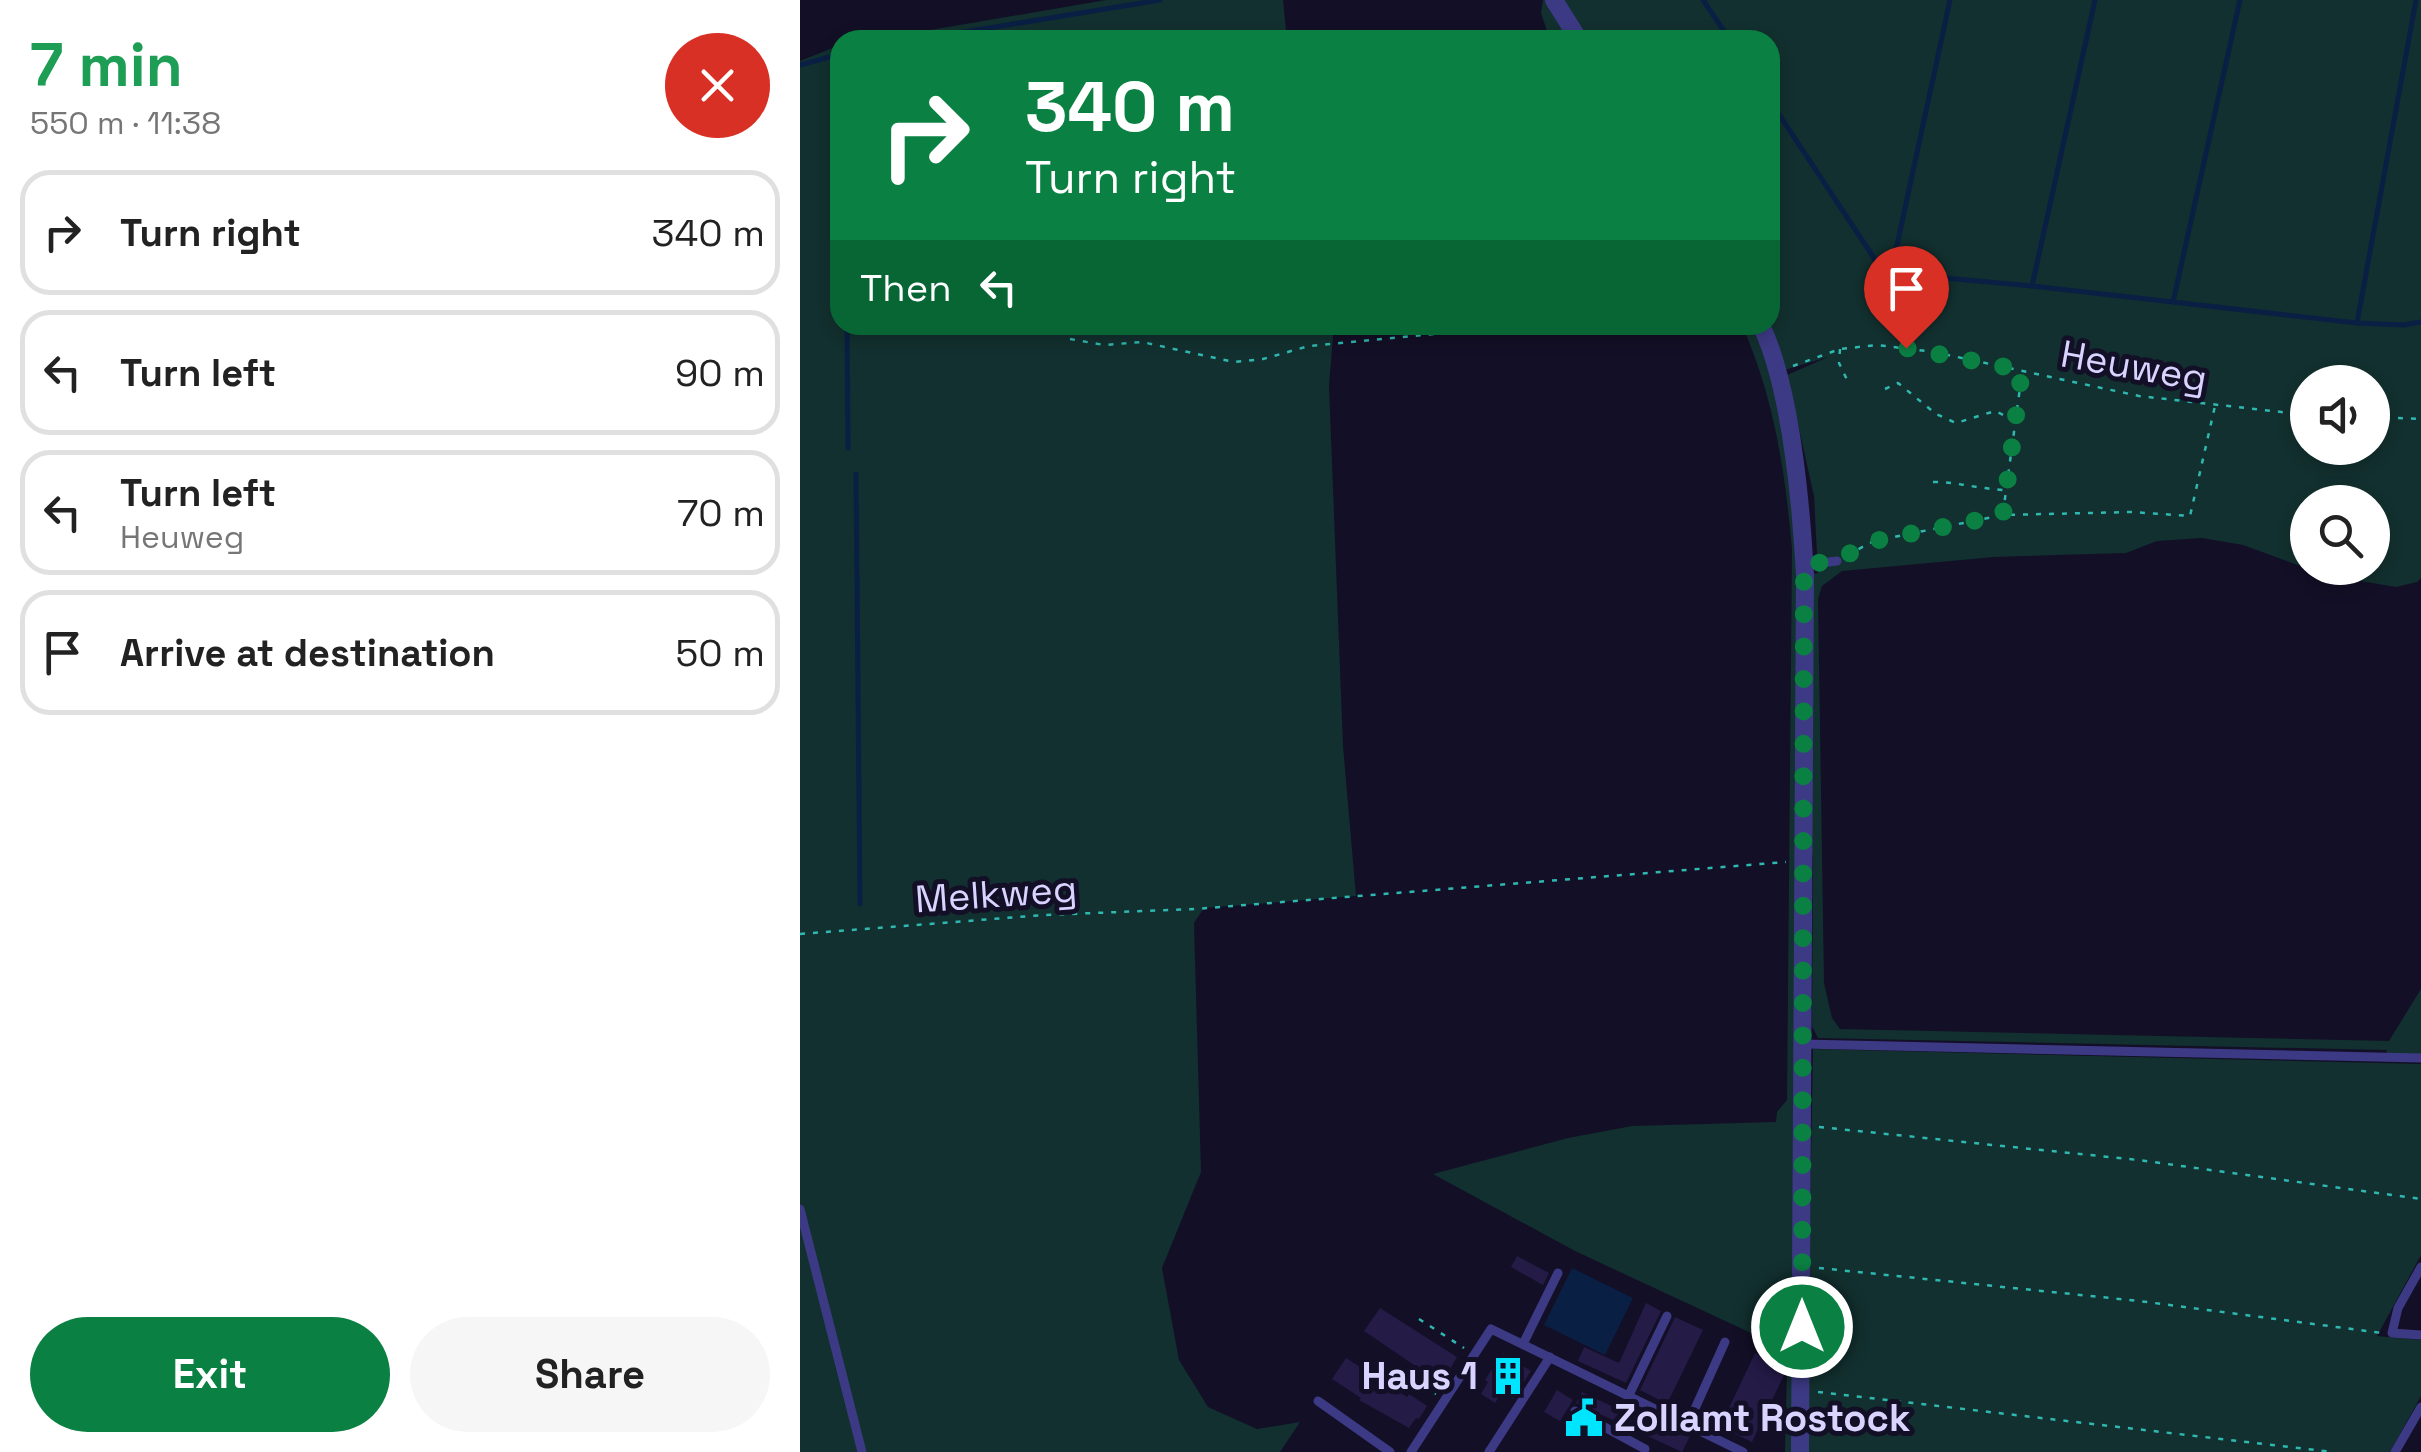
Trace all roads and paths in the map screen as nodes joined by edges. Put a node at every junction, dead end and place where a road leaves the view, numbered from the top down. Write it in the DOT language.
graph roads {
  1 [pos="1554,0"];
  2 [pos="1572,30"];
  3 [pos="1423,335"];
  4 [pos="1765,335"];
  5 [pos="1070,338"];
  6 [pos="1840,348"];
  7 [pos="2022,370"];
  8 [pos="1778,372"];
  9 [pos="1850,384"];
  10 [pos="1885,389"];
  11 [pos="2215,406"];
  12 [pos="2290,412"];
  13 [pos="2390,418"];
  14 [pos="2421,419"];
  15 [pos="2016,421"];
  16 [pos="1933,482"];
  17 [pos="2006,490"];
  18 [pos="2003,515"];
  19 [pos="1837,560"];
  20 [pos="1804,565"];
  21 [pos="1804,860"];
  22 [pos="800,934"];
  23 [pos="1803,1044"];
  24 [pos="2421,1058"];
  25 [pos="1803,1125"];
  26 [pos="2421,1199"];
  27 [pos="800,1210"];
  28 [pos="1802,1266"];
  29 [pos="2421,1266"];
  30 [pos="1558,1273"];
  31 [pos="1667,1316"];
  32 [pos="1419,1319"];
  33 [pos="2392,1333"];
  34 [pos="2421,1335"];
  35 [pos="1725,1342"];
  36 [pos="1523,1344"];
  37 [pos="1474,1354"];
  38 [pos="1550,1357"];
  39 [pos="1390,1367"];
  40 [pos="1801,1390"];
  41 [pos="1629,1395"];
  42 [pos="1445,1400"];
  43 [pos="1318,1401"];
  44 [pos="2421,1407"];
  45 [pos="1575,1411"];
  46 [pos="1688,1424"];
  47 [pos="1646,1449"];
  48 [pos="862,1452"];
  49 [pos="1390,1452"];
  50 [pos="1412,1452"];
  51 [pos="1490,1452"];
  52 [pos="1743,1452"];
  53 [pos="1800,1452"];
  54 [pos="2334,1452"];
  55 [pos="2395,1452"];
  1 -- 2 [label="street"];
  3 -- 5 [label="path"];
  4 -- 8 [label="street"];
  6 -- 7 [label="path, Heuweg"];
  6 -- 8 [label="path, Heuweg"];
  6 -- 9 [label="path"];
  7 -- 11 [label="path, Heuweg"];
  7 -- 15 [label="path"];
  8 -- 20 [label="street"];
  10 -- 15 [label="path"];
  11 -- 12 [label="path, Heuweg"];
  11 -- 18 [label="path"];
  13 -- 14 [label="path"];
  15 -- 17 [label="path"];
  16 -- 17 [label="path"];
  17 -- 18 [label="path"];
  18 -- 19 [label="path"];
  19 -- 20 [label="lane"];
  20 -- 21 [label="street"];
  21 -- 22 [label="path, Melkweg"];
  21 -- 23 [label="street"];
  23 -- 24 [label="lane"];
  23 -- 25 [label="street"];
  25 -- 26 [label="path"];
  25 -- 28 [label="street"];
  27 -- 48 [label="lane"];
  28 -- 33 [label="path"];
  28 -- 40 [label="street"];
  29 -- 33 [label="lane"];
  30 -- 36 [label="lane"];
  31 -- 41 [label="lane"];
  32 -- 37 [label="path"];
  33 -- 34 [label="lane"];
  35 -- 46 [label="lane"];
  36 -- 37 [label="lane"];
  36 -- 38 [label="lane"];
  37 -- 42 [label="lane"];
  38 -- 41 [label="lane"];
  38 -- 51 [label="lane"];
  39 -- 42 [label="path"];
  40 -- 53 [label="street"];
  40 -- 54 [label="path"];
  41 -- 46 [label="lane"];
  42 -- 50 [label="lane"];
  43 -- 49 [label="lane"];
  44 -- 55 [label="lane"];
  45 -- 47 [label="lane"];
  46 -- 52 [label="lane"];
}
